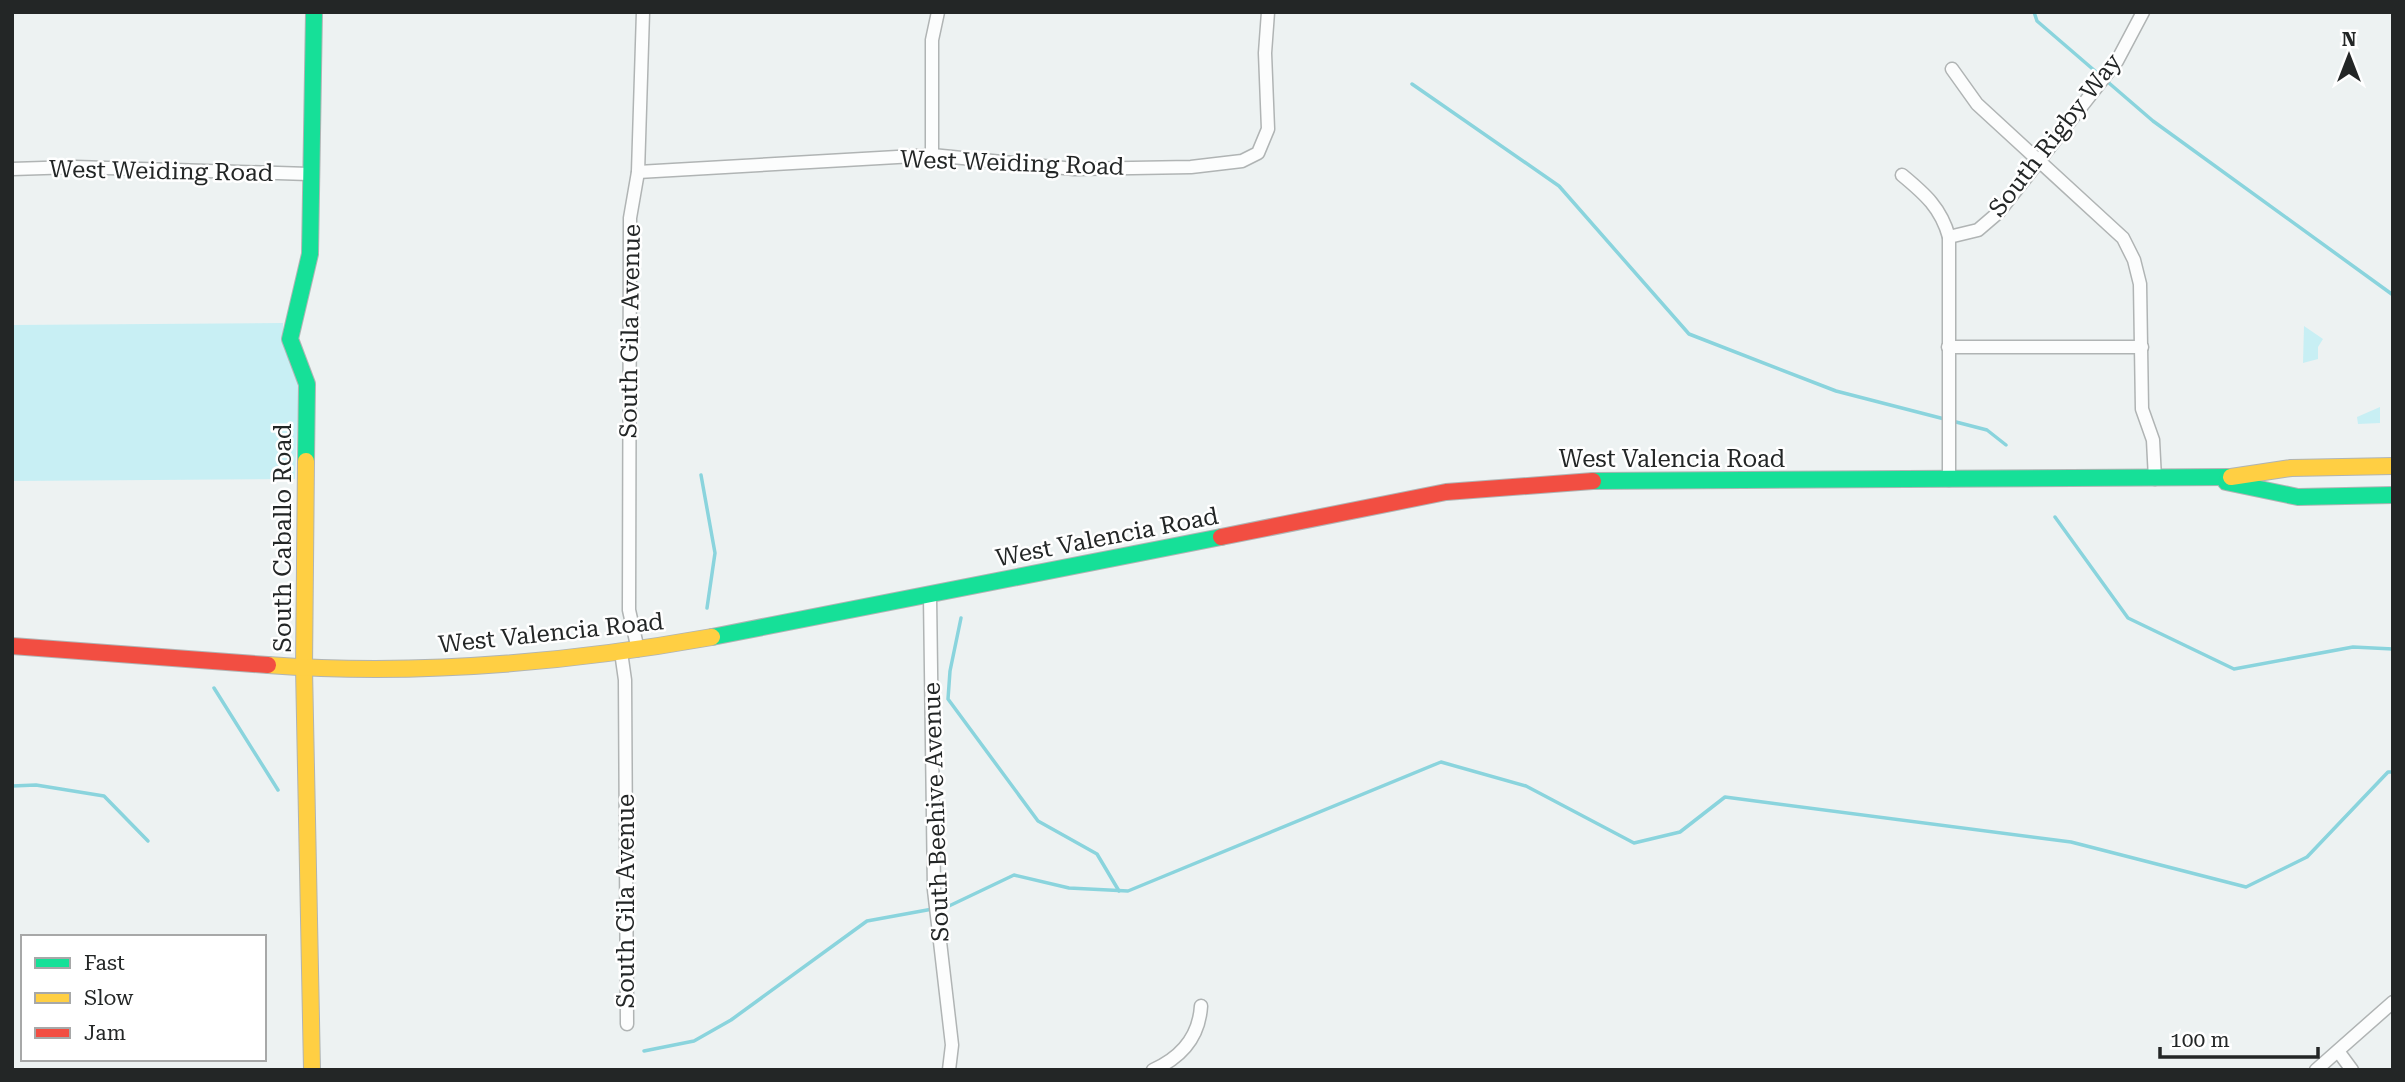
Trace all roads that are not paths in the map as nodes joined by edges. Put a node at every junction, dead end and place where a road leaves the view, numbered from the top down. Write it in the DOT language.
graph roads {
  1 [pos="314,12"];
  2 [pos="643,12"];
  3 [pos="938,12"];
  4 [pos="1268,12"];
  5 [pos="2143,12"];
  6 [pos="1952,69"];
  7 [pos="932,155"];
  8 [pos="2039,158"];
  9 [pos="12,169"];
  10 [pos="638,173"];
  11 [pos="309,174"];
  12 [pos="1902,175"];
  13 [pos="1949,237"];
  14 [pos="1948,347"];
  15 [pos="2142,347"];
  16 [pos="2393,466"];
  17 [pos="2155,479"];
  18 [pos="2215,479"];
  19 [pos="1949,480"];
  20 [pos="2393,495"];
  21 [pos="930,596"];
  22 [pos="12,646"];
  23 [pos="638,650"];
  24 [pos="621,652"];
  25 [pos="304,668"];
  26 [pos="2393,1002"];
  27 [pos="1201,1006"];
  28 [pos="626,1024"];
  29 [pos="2338,1051"];
  30 [pos="313,1070"];
  31 [pos="949,1070"];
  32 [pos="1153,1070"];
  33 [pos="2316,1070"];
  34 [pos="2353,1070"];
  1 -- 11 [label="main road, South Caballo Road"];
  2 -- 10 [label="street, South Gila Avenue"];
  3 -- 7 [label="street"];
  4 -- 7 [label="street, West Weiding Road"];
  5 -- 8 [label="street, South Rigby Way"];
  6 -- 8 [label="street"];
  7 -- 10 [label="street, West Weiding Road"];
  8 -- 13 [label="street, South Rigby Way"];
  8 -- 15 [label="street"];
  9 -- 11 [label="street, West Weiding Road"];
  10 -- 23 [label="street, South Gila Avenue"];
  11 -- 25 [label="main road, South Caballo Road"];
  12 -- 13 [label="street"];
  13 -- 14 [label="street"];
  14 -- 15 [label="street"];
  14 -- 19 [label="street"];
  15 -- 17 [label="street"];
  16 -- 18 [label="main road, West Valencia Road"];
  17 -- 18 [label="main road, West Valencia Road"];
  17 -- 19 [label="main road, West Valencia Road"];
  18 -- 20 [label="main road, West Valencia Road"];
  19 -- 21 [label="main road, West Valencia Road"];
  21 -- 23 [label="main road, West Valencia Road"];
  21 -- 31 [label="street, South Beehive Avenue"];
  22 -- 25 [label="main road, West Valencia Road"];
  23 -- 24 [label="main road, West Valencia Road"];
  24 -- 25 [label="main road, West Valencia Road"];
  24 -- 28 [label="street, South Gila Avenue"];
  25 -- 30 [label="main road, South Caballo Road"];
  26 -- 29 [label="street"];
  27 -- 32 [label="street"];
  29 -- 33 [label="street"];
  29 -- 34 [label="street"];
}
